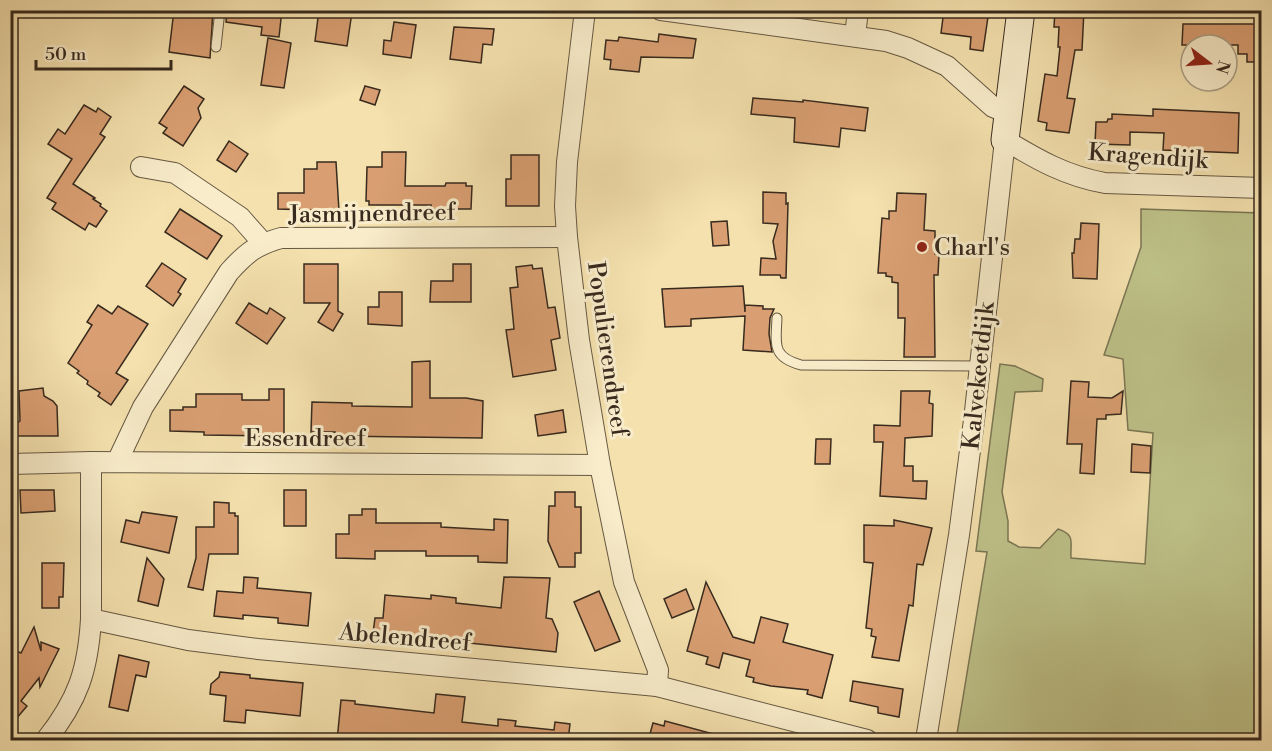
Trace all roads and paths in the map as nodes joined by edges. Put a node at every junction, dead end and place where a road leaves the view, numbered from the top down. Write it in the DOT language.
graph roads {
  1 [pos="220,10"];
  2 [pos="585,10"];
  3 [pos="661,10"];
  4 [pos="858,10"];
  5 [pos="1021,10"];
  6 [pos="855,36"];
  7 [pos="216,47"];
  8 [pos="1008,112"];
  9 [pos="1005,140"];
  10 [pos="141,167"];
  11 [pos="1262,188"];
  12 [pos="567,237"];
  13 [pos="263,243"];
  14 [pos="777,318"];
  15 [pos="979,366"];
  16 [pos="91,462"];
  17 [pos="117,462"];
  18 [pos="10,464"];
  19 [pos="600,465"];
  20 [pos="91,619"];
  21 [pos="657,686"];
  22 [pos="46,741"];
  23 [pos="867,741"];
  24 [pos="926,741"];
  1 -- 7 [label="lane"];
  2 -- 12 [label="street, Populierendreef"];
  3 -- 6 [label="street"];
  4 -- 6 [label="street"];
  5 -- 8 [label="street, Kalvekeetdijk"];
  6 -- 8 [label="street"];
  8 -- 9 [label="street, Kalvekeetdijk"];
  9 -- 11 [label="street, Kragendijk"];
  9 -- 15 [label="street, Kalvekeetdijk"];
  10 -- 13 [label="street"];
  12 -- 13 [label="street, Jasmijnendreef"];
  12 -- 19 [label="street, Populierendreef"];
  13 -- 17 [label="street, Jasmijnendreef"];
  14 -- 15 [label="lane"];
  15 -- 24 [label="street, Kalvekeetdijk"];
  16 -- 17 [label="street, Essendreef"];
  16 -- 18 [label="street, Essendreef"];
  16 -- 20 [label="street"];
  17 -- 19 [label="street, Essendreef"];
  19 -- 21 [label="street, Populierendreef"];
  20 -- 21 [label="street, Abelendreef"];
  20 -- 22 [label="street"];
  21 -- 23 [label="street, Abelendreef"];
}
